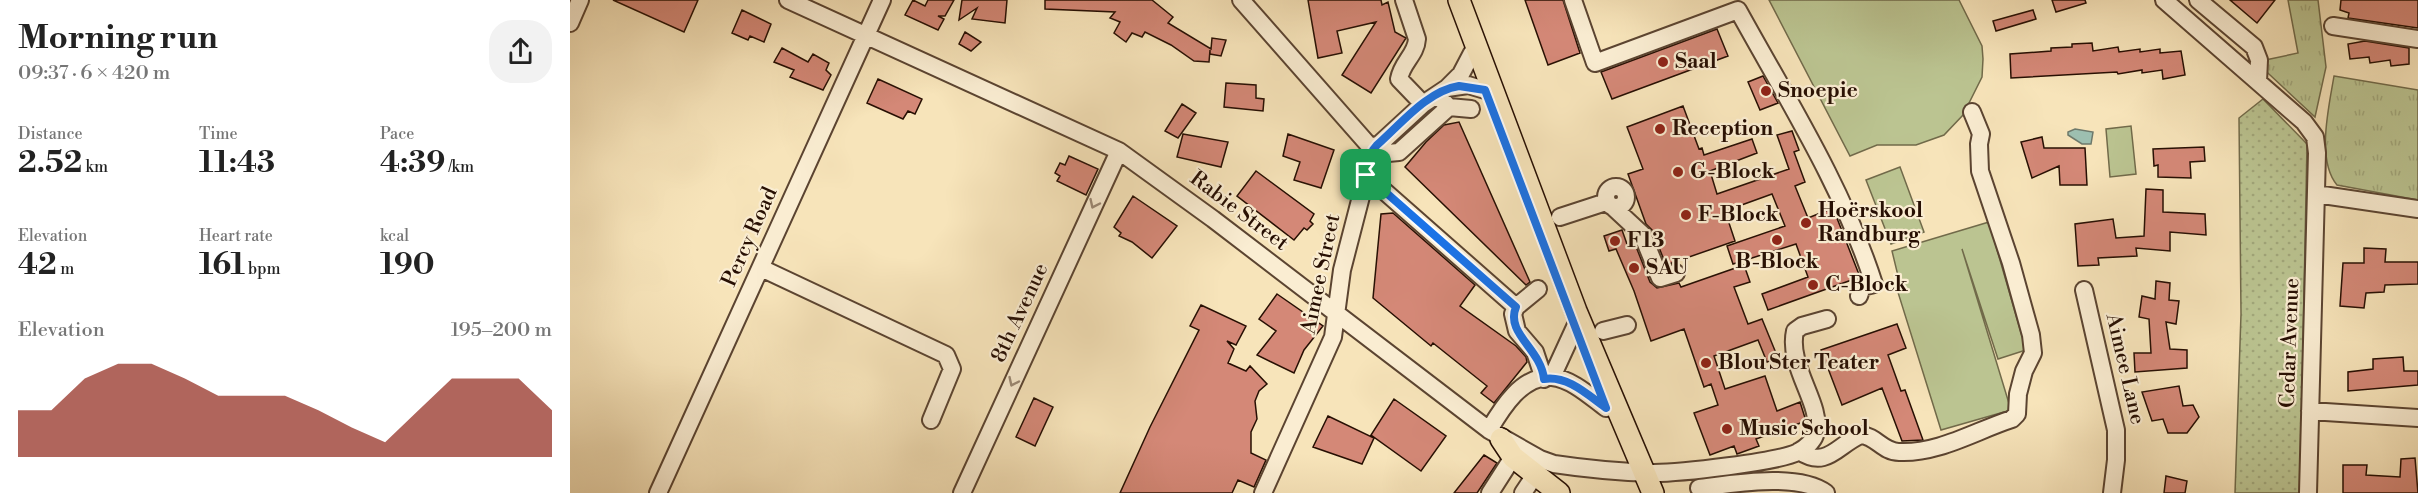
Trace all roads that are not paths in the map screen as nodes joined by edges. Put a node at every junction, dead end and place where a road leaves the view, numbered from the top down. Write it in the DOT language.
graph roads {
  1 [pos="580,0"];
  2 [pos="788,0"];
  3 [pos="882,0"];
  4 [pos="1241,0"];
  5 [pos="1404,0"];
  6 [pos="1452,0"];
  7 [pos="1459,0"];
  8 [pos="1573,0"];
  9 [pos="2164,0"];
  10 [pos="2198,0"];
  11 [pos="570,23"];
  12 [pos="2333,27"];
  13 [pos="866,35"];
  14 [pos="2418,39"];
  15 [pos="1472,53"];
  16 [pos="2258,82"];
  17 [pos="1485,90"];
  18 [pos="1436,95"];
  19 [pos="1449,107"];
  20 [pos="1471,109"];
  21 [pos="1972,112"];
  22 [pos="1375,148"];
  23 [pos="1119,151"];
  24 [pos="1366,175"];
  25 [pos="2316,194"];
  26 [pos="2418,209"];
  27 [pos="1560,217"];
  28 [pos="761,268"];
  29 [pos="1676,273"];
  30 [pos="1538,290"];
  31 [pos="2084,290"];
  32 [pos="1859,296"];
  33 [pos="1516,307"];
  34 [pos="1337,313"];
  35 [pos="1827,319"];
  36 [pos="1627,326"];
  37 [pos="1575,327"];
  38 [pos="1603,331"];
  39 [pos="1548,378"];
  40 [pos="1606,408"];
  41 [pos="2310,411"];
  42 [pos="2418,417"];
  43 [pos="931,420"];
  44 [pos="1495,434"];
  45 [pos="1799,451"];
  46 [pos="1514,457"];
  47 [pos="1637,471"];
  48 [pos="1535,475"];
  49 [pos="1699,488"];
  50 [pos="658,493"];
  51 [pos="962,493"];
  52 [pos="1263,493"];
  53 [pos="1490,493"];
  54 [pos="1523,493"];
  55 [pos="1559,493"];
  56 [pos="1640,493"];
  57 [pos="1653,493"];
  58 [pos="1826,493"];
  59 [pos="2112,493"];
  60 [pos="2308,493"];
  1 -- 11 [label="street"];
  2 -- 13 [label="street, Rabie Street"];
  3 -- 13 [label="street, Percy Road"];
  4 -- 22 [label="street"];
  5 -- 18 [label="street"];
  6 -- 15 [label="main road"];
  7 -- 47 [label="main road"];
  8 -- 32 [label="street"];
  9 -- 16 [label="street, Cedar Avenue"];
  10 -- 16 [label="street"];
  12 -- 14 [label="street"];
  13 -- 23 [label="street, Rabie Street"];
  13 -- 28 [label="street, Percy Road"];
  15 -- 17 [label="main road"];
  15 -- 18 [label="street"];
  16 -- 25 [label="street, Cedar Avenue"];
  17 -- 18 [label="street"];
  17 -- 37 [label="main road"];
  18 -- 19 [label="street"];
  18 -- 22 [label="street"];
  19 -- 20 [label="street"];
  19 -- 22 [label="street"];
  21 -- 45 [label="street"];
  22 -- 24 [label="street, Aimee Street"];
  23 -- 34 [label="street, Rabie Street"];
  23 -- 51 [label="street, 8th Avenue, one-way"];
  24 -- 33 [label="street"];
  24 -- 34 [label="street, Aimee Street"];
  25 -- 26 [label="street"];
  25 -- 41 [label="street, Cedar Avenue"];
  27 -- 29 [label="street"];
  28 -- 43 [label="street"];
  28 -- 50 [label="street, Percy Road"];
  30 -- 33 [label="street"];
  31 -- 59 [label="street, Aimee Lane"];
  33 -- 39 [label="street"];
  34 -- 44 [label="street, Rabie Street"];
  34 -- 52 [label="street, Aimee Street"];
  35 -- 45 [label="street"];
  36 -- 38 [label="street"];
  37 -- 39 [label="street"];
  37 -- 40 [label="main road"];
  39 -- 40 [label="street"];
  39 -- 44 [label="street"];
  40 -- 47 [label="main road"];
  41 -- 42 [label="street"];
  41 -- 60 [label="street, Cedar Avenue"];
  44 -- 46 [label="main road"];
  44 -- 47 [label="street, Rabie Street"];
  45 -- 47 [label="street, Rabie Street"];
  46 -- 48 [label="main road"];
  46 -- 53 [label="street"];
  47 -- 56 [label="main road"];
  47 -- 57 [label="main road"];
  48 -- 54 [label="street"];
  48 -- 55 [label="main road"];
  49 -- 58 [label="street"];
}
